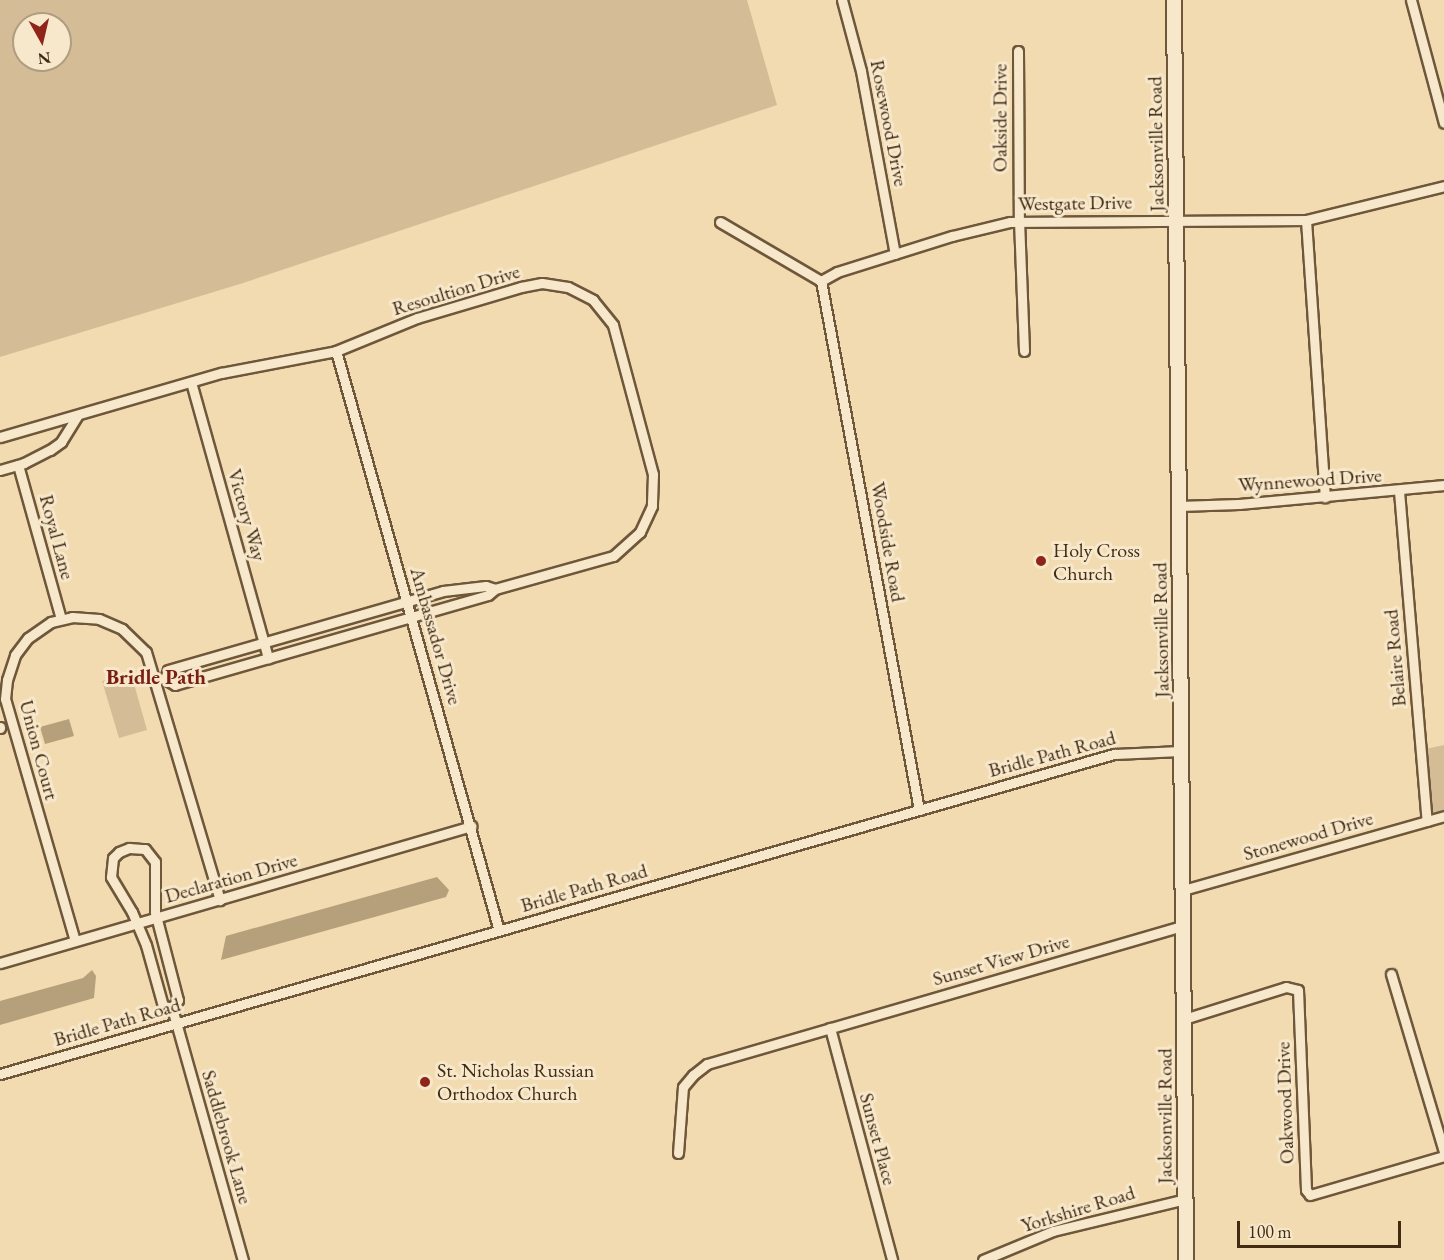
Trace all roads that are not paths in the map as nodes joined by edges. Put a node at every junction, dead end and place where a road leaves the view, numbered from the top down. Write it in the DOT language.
graph roads {
  1 [pos="842,0"];
  2 [pos="1174,0"];
  3 [pos="1411,0"];
  4 [pos="1018,51"];
  5 [pos="1444,123"];
  6 [pos="1444,186"];
  7 [pos="1176,219"];
  8 [pos="1019,220"];
  9 [pos="1306,220"];
  10 [pos="720,222"];
  11 [pos="895,254"];
  12 [pos="821,280"];
  13 [pos="336,351"];
  14 [pos="1024,351"];
  15 [pos="190,382"];
  16 [pos="77,416"];
  17 [pos="0,437"];
  18 [pos="18,465"];
  19 [pos="0,470"];
  20 [pos="1444,485"];
  21 [pos="1400,491"];
  22 [pos="1325,497"];
  23 [pos="1179,506"];
  24 [pos="495,589"];
  25 [pos="407,602"];
  26 [pos="412,617"];
  27 [pos="61,620"];
  28 [pos="264,643"];
  29 [pos="268,658"];
  30 [pos="161,680"];
  31 [pos="12,724"];
  32 [pos="0,727"];
  33 [pos="1181,751"];
  34 [pos="919,810"];
  35 [pos="1444,816"];
  36 [pos="1427,821"];
  37 [pos="471,826"];
  38 [pos="1182,890"];
  39 [pos="219,900"];
  40 [pos="156,918"];
  41 [pos="137,923"];
  42 [pos="1183,926"];
  43 [pos="499,931"];
  44 [pos="75,941"];
  45 [pos="0,963"];
  46 [pos="1390,974"];
  47 [pos="172,1008"];
  48 [pos="1184,1019"];
  49 [pos="176,1024"];
  50 [pos="830,1028"];
  51 [pos="0,1074"];
  52 [pos="678,1153"];
  53 [pos="1444,1154"];
  54 [pos="1185,1199"];
  55 [pos="243,1260"];
  56 [pos="892,1260"];
  57 [pos="983,1260"];
  58 [pos="1186,1260"];
  1 -- 11 [label="street, Rosewood Drive"];
  2 -- 7 [label="street, Jacksonville Road"];
  3 -- 5 [label="street"];
  4 -- 8 [label="street, Oakside Drive"];
  6 -- 9 [label="street, Westgate Drive"];
  7 -- 8 [label="street, Westgate Drive"];
  7 -- 9 [label="street, Westgate Drive"];
  7 -- 23 [label="street, Jacksonville Road"];
  8 -- 11 [label="street, Westgate Drive"];
  8 -- 14 [label="street, Oakside Drive"];
  9 -- 22 [label="street"];
  10 -- 12 [label="street"];
  11 -- 12 [label="street, Westgate Drive"];
  12 -- 34 [label="street, Woodside Road"];
  13 -- 15 [label="street, Resoultion Drive"];
  13 -- 24 [label="street, Resoultion Drive"];
  13 -- 25 [label="street, Ambassador Drive"];
  15 -- 16 [label="street, Resoultion Drive"];
  15 -- 28 [label="street, Victory Way"];
  16 -- 17 [label="street, Resoultion Drive"];
  16 -- 18 [label="street"];
  18 -- 19 [label="street"];
  18 -- 27 [label="street, Royal Lane"];
  20 -- 21 [label="street, Wynnewood Drive"];
  21 -- 22 [label="street, Wynnewood Drive"];
  21 -- 36 [label="street, Belaire Road"];
  22 -- 23 [label="street, Wynnewood Drive"];
  23 -- 33 [label="street, Jacksonville Road"];
  24 -- 25 [label="street, Resoultion Drive"];
  24 -- 26 [label="street, Resoultion Drive"];
  25 -- 26 [label="street, Ambassador Drive"];
  25 -- 28 [label="street, Resoultion Drive"];
  26 -- 29 [label="street, Resoultion Drive"];
  26 -- 37 [label="street, Ambassador Drive"];
  27 -- 30 [label="street, Union Court"];
  27 -- 31 [label="street, Union Court"];
  28 -- 29 [label="street, Victory Way"];
  28 -- 30 [label="street, Resoultion Drive"];
  29 -- 30 [label="street, Resoultion Drive"];
  30 -- 39 [label="street, Union Court"];
  31 -- 32 [label="street"];
  31 -- 44 [label="street, Union Court"];
  33 -- 34 [label="street, Bridle Path Road"];
  33 -- 38 [label="street, Jacksonville Road"];
  34 -- 43 [label="street, Bridle Path Road"];
  35 -- 36 [label="street, Stonewood Drive"];
  36 -- 38 [label="street, Stonewood Drive"];
  37 -- 39 [label="street, Declaration Drive"];
  37 -- 43 [label="street, Ambassador Drive"];
  38 -- 42 [label="street, Jacksonville Road"];
  39 -- 40 [label="street, Declaration Drive"];
  40 -- 41 [label="street, Declaration Drive"];
  40 -- 41 [label="street"];
  40 -- 47 [label="street"];
  41 -- 44 [label="street, Declaration Drive"];
  41 -- 47 [label="street"];
  42 -- 48 [label="street, Jacksonville Road"];
  42 -- 50 [label="street, Sunset View Drive"];
  43 -- 49 [label="street, Bridle Path Road"];
  44 -- 45 [label="street, Declaration Drive"];
  46 -- 53 [label="street"];
  47 -- 49 [label="street, Saddlebrook Lane"];
  48 -- 53 [label="street, Oakwood Drive"];
  48 -- 54 [label="street, Jacksonville Road"];
  49 -- 51 [label="street, Bridle Path Road"];
  49 -- 55 [label="street, Saddlebrook Lane"];
  50 -- 52 [label="street, Sunset View Drive"];
  50 -- 56 [label="street, Sunset Place"];
  54 -- 57 [label="street, Yorkshire Road"];
  54 -- 58 [label="street, Jacksonville Road"];
}
